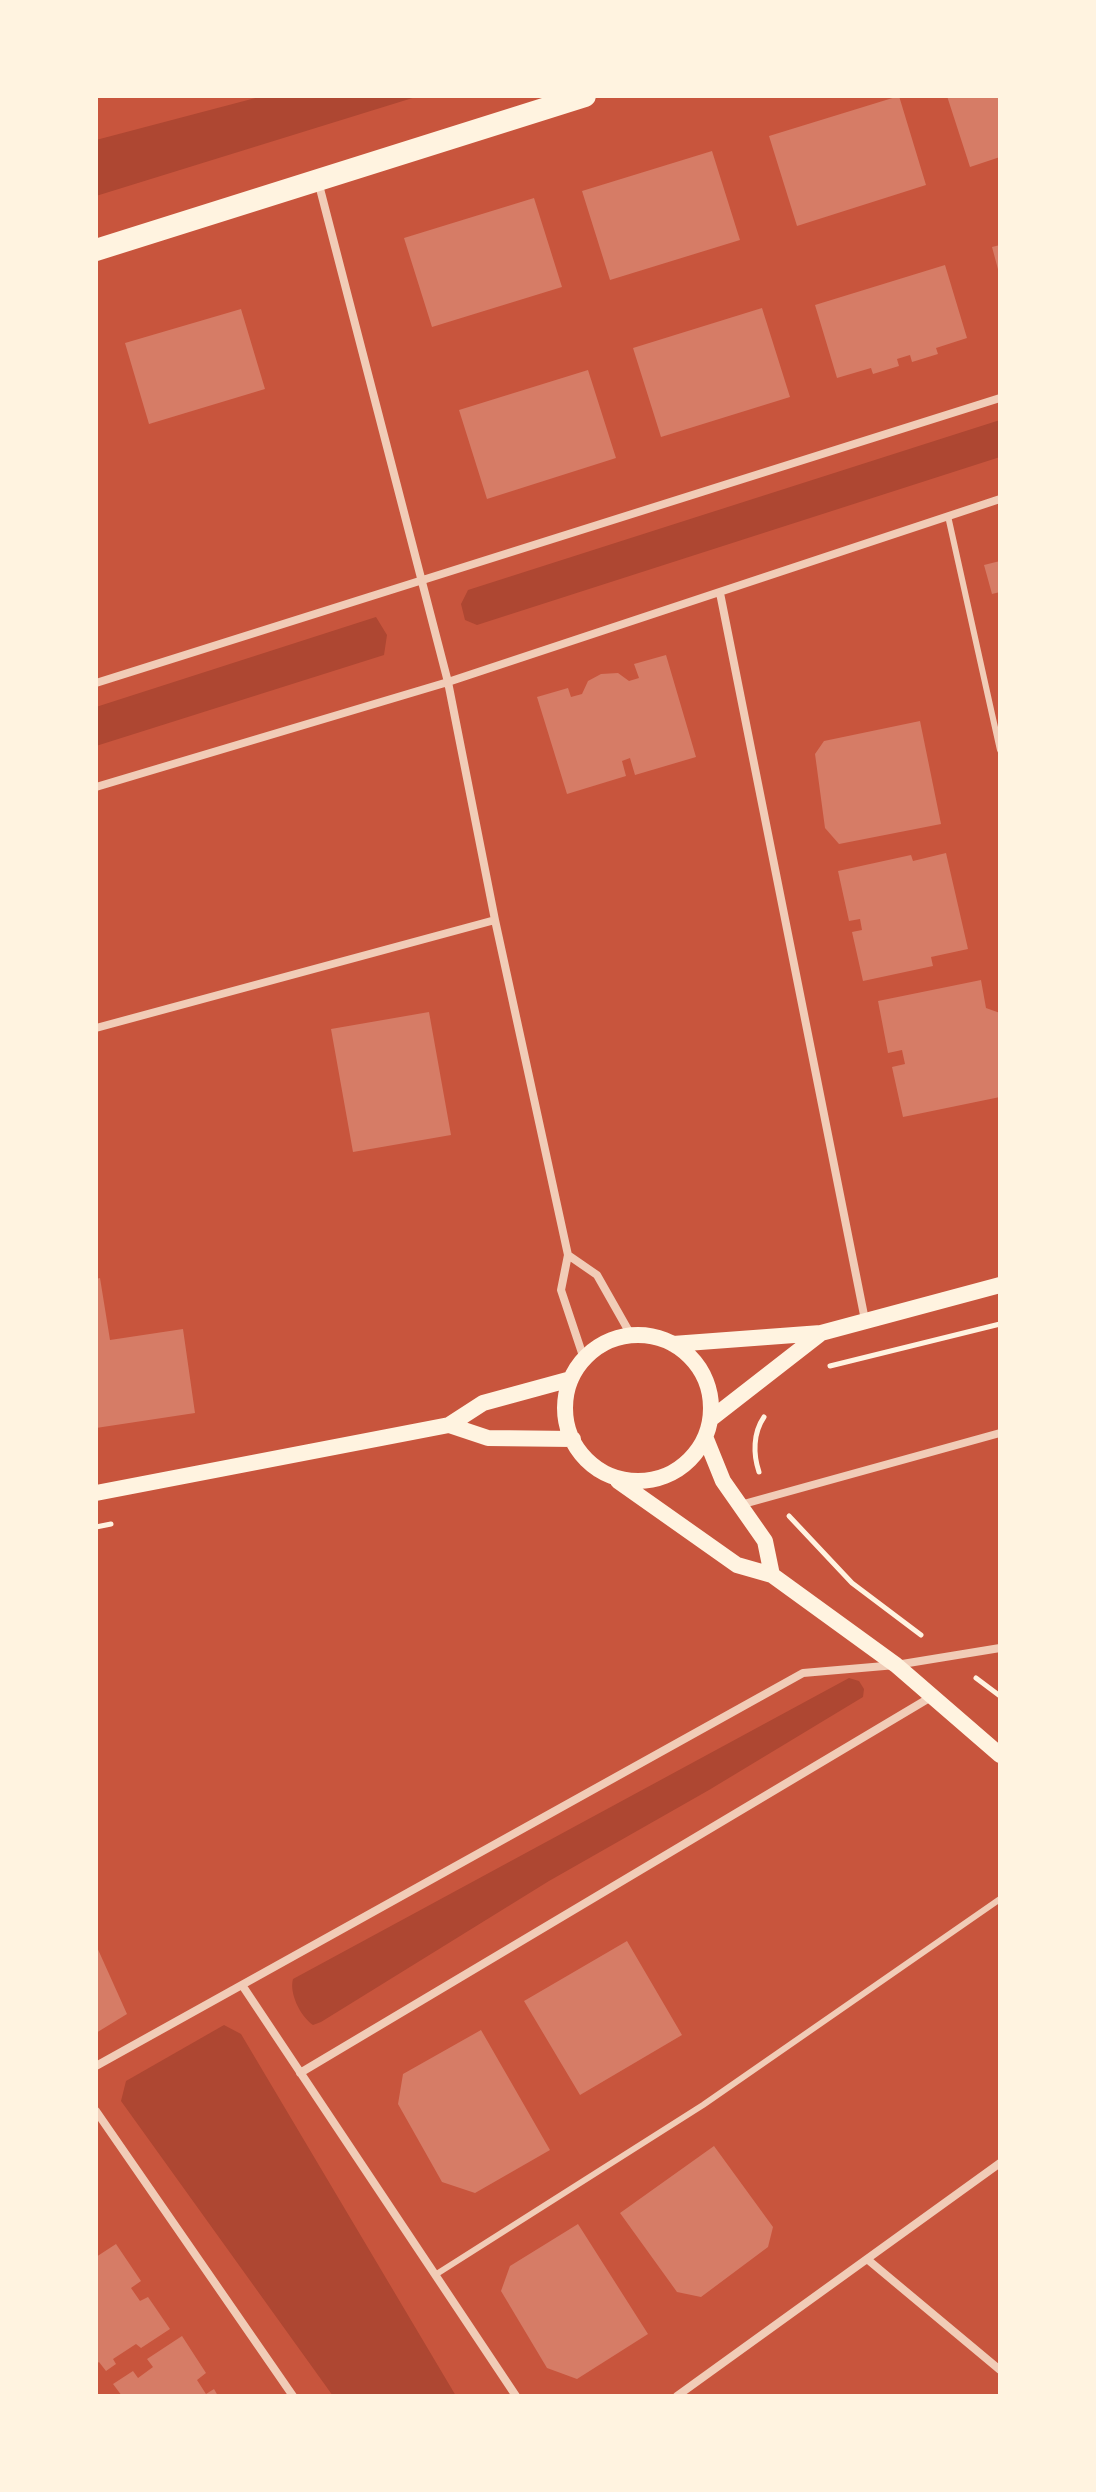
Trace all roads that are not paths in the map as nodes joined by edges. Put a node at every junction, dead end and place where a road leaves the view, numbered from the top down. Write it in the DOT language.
graph roads {
  1 [pos="585,96"];
  2 [pos="318,181"];
  3 [pos="96,250"];
  4 [pos="1000,398"];
  5 [pos="1000,499"];
  6 [pos="948,516"];
  7 [pos="421,579"];
  8 [pos="720,593"];
  9 [pos="448,682"];
  10 [pos="96,683"];
  11 [pos="1000,750"];
  12 [pos="96,787"];
  13 [pos="495,920"];
  14 [pos="96,1028"];
  15 [pos="568,1255"];
  16 [pos="1000,1285"];
  17 [pos="865,1320"];
  18 [pos="821,1333"];
  19 [pos="631,1335"];
  20 [pos="673,1344"];
  21 [pos="584,1359"];
  22 [pos="571,1379"];
  23 [pos="712,1418"];
  24 [pos="449,1425"];
  25 [pos="1000,1433"];
  26 [pos="573,1439"];
  27 [pos="706,1439"];
  28 [pos="614,1478"];
  29 [pos="96,1493"];
  30 [pos="740,1505"];
  31 [pos="772,1575"];
  32 [pos="1000,1648"];
  33 [pos="896,1665"];
  34 [pos="931,1697"];
  35 [pos="1000,1755"];
  36 [pos="1000,1899"];
  37 [pos="242,1985"];
  38 [pos="96,2066"];
  39 [pos="300,2073"];
  40 [pos="96,2111"];
  41 [pos="1000,2163"];
  42 [pos="867,2259"];
  43 [pos="435,2275"];
  44 [pos="1000,2370"];
  45 [pos="293,2396"];
  46 [pos="516,2396"];
  47 [pos="677,2396"];
  1 -- 2 [label="highway"];
  2 -- 3 [label="highway"];
  2 -- 7 [label="street"];
  4 -- 7 [label="street"];
  5 -- 6 [label="street"];
  6 -- 8 [label="street"];
  6 -- 11 [label="lane"];
  7 -- 9 [label="street"];
  7 -- 10 [label="street"];
  8 -- 9 [label="street"];
  8 -- 17 [label="street"];
  9 -- 12 [label="street"];
  9 -- 13 [label="street"];
  13 -- 14 [label="street"];
  13 -- 15 [label="street"];
  15 -- 19 [label="street"];
  15 -- 21 [label="street"];
  16 -- 17 [label="main road"];
  17 -- 18 [label="main road"];
  18 -- 20 [label="main road"];
  18 -- 23 [label="main road"];
  19 -- 20 [label="main road"];
  19 -- 21 [label="main road"];
  20 -- 23 [label="main road"];
  21 -- 22 [label="main road"];
  22 -- 24 [label="main road"];
  22 -- 26 [label="main road"];
  23 -- 27 [label="main road"];
  24 -- 26 [label="main road"];
  24 -- 29 [label="main road"];
  25 -- 30 [label="street"];
  26 -- 28 [label="main road"];
  27 -- 28 [label="main road"];
  27 -- 30 [label="main road"];
  28 -- 31 [label="main road"];
  30 -- 31 [label="main road"];
  31 -- 33 [label="main road"];
  32 -- 33 [label="street"];
  33 -- 34 [label="main road"];
  33 -- 37 [label="street"];
  34 -- 35 [label="main road"];
  34 -- 39 [label="street"];
  36 -- 43 [label="lane"];
  37 -- 38 [label="street"];
  37 -- 39 [label="street"];
  39 -- 43 [label="street"];
  40 -- 45 [label="street"];
  41 -- 42 [label="street"];
  42 -- 44 [label="street"];
  42 -- 47 [label="street"];
  43 -- 46 [label="street"];
}
